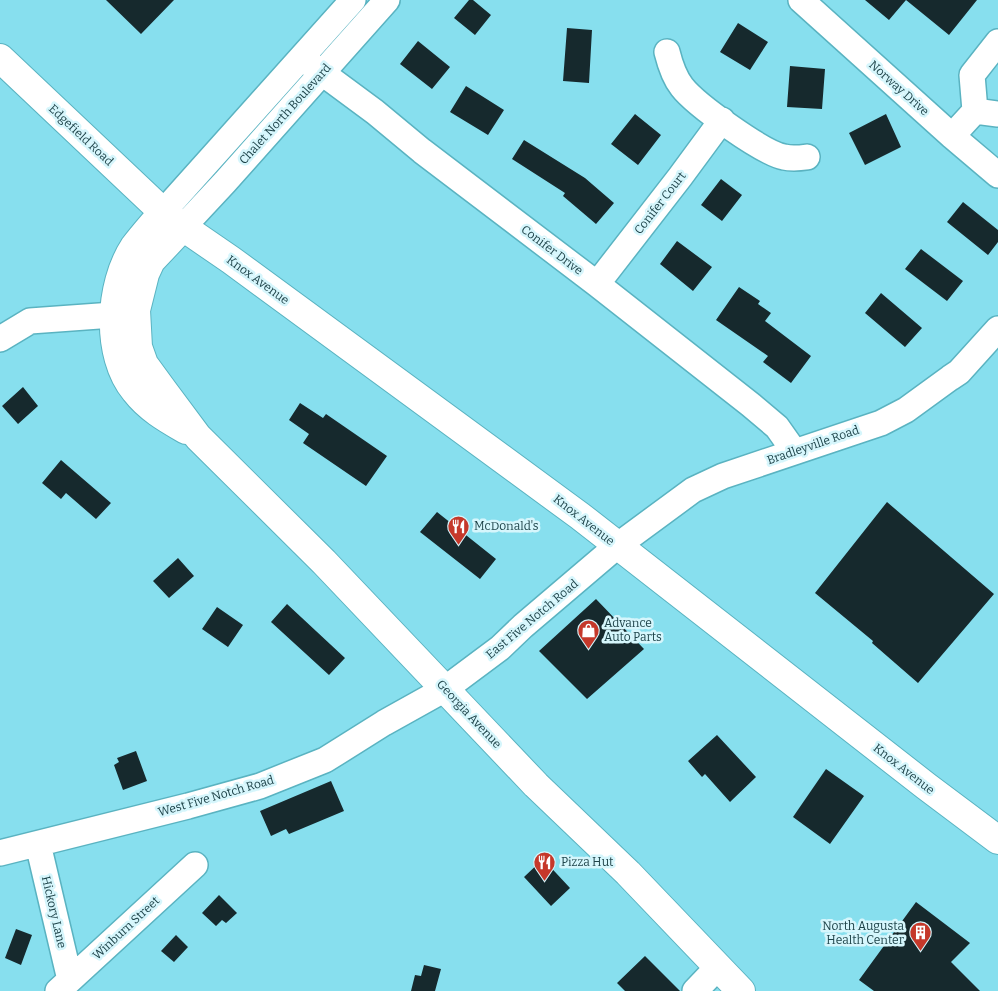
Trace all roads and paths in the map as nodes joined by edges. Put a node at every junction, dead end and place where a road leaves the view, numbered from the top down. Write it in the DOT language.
graph roads {
  1 [pos="354,0"];
  2 [pos="387,0"];
  3 [pos="801,0"];
  4 [pos="998,42"];
  5 [pos="666,52"];
  6 [pos="0,58"];
  7 [pos="302,58"];
  8 [pos="322,72"];
  9 [pos="986,112"];
  10 [pos="722,120"];
  11 [pos="952,136"];
  12 [pos="807,157"];
  13 [pos="998,176"];
  14 [pos="173,219"];
  15 [pos="598,284"];
  16 [pos="113,315"];
  17 [pos="998,329"];
  18 [pos="0,339"];
  19 [pos="198,437"];
  20 [pos="794,451"];
  21 [pos="617,546"];
  22 [pos="445,689"];
  23 [pos="998,840"];
  24 [pos="38,844"];
  25 [pos="0,853"];
  26 [pos="195,865"];
  27 [pos="717,968"];
  28 [pos="64,985"];
  29 [pos="695,991"];
  30 [pos="741,991"];
  1 -- 7 [label="street, Chalet North Boulevard"];
  2 -- 8 [label="street, Chalet North Boulevard"];
  3 -- 11 [label="street, Norway Drive"];
  4 -- 9 [label="street"];
  5 -- 10 [label="street"];
  6 -- 14 [label="main road, Edgefield Road"];
  7 -- 8 [label="street, Conifer Drive"];
  7 -- 14 [label="street, Chalet North Boulevard"];
  8 -- 14 [label="street, Chalet North Boulevard"];
  8 -- 15 [label="street, Conifer Drive"];
  9 -- 11 [label="street"];
  10 -- 12 [label="street"];
  10 -- 15 [label="street, Conifer Court"];
  11 -- 13 [label="street, Norway Drive"];
  14 -- 16 [label="main road, Georgia Avenue"];
  14 -- 19 [label="main road, Georgia Avenue"];
  14 -- 21 [label="main road, Knox Avenue"];
  15 -- 20 [label="street, Conifer Drive"];
  16 -- 18 [label="street"];
  16 -- 19 [label="main road, Georgia Avenue"];
  17 -- 20 [label="street, Bradleyville Road"];
  19 -- 22 [label="main road, Georgia Avenue"];
  20 -- 21 [label="street, Bradleyville Road"];
  21 -- 22 [label="street, East Five Notch Road"];
  21 -- 23 [label="main road, Knox Avenue"];
  22 -- 24 [label="street, West Five Notch Road"];
  22 -- 27 [label="main road, Georgia Avenue"];
  24 -- 25 [label="street, West Five Notch Road"];
  24 -- 28 [label="street, Hickory Lane"];
  26 -- 28 [label="street, Winburn Street"];
  27 -- 29 [label="street"];
  27 -- 30 [label="main road, Georgia Avenue"];
}
